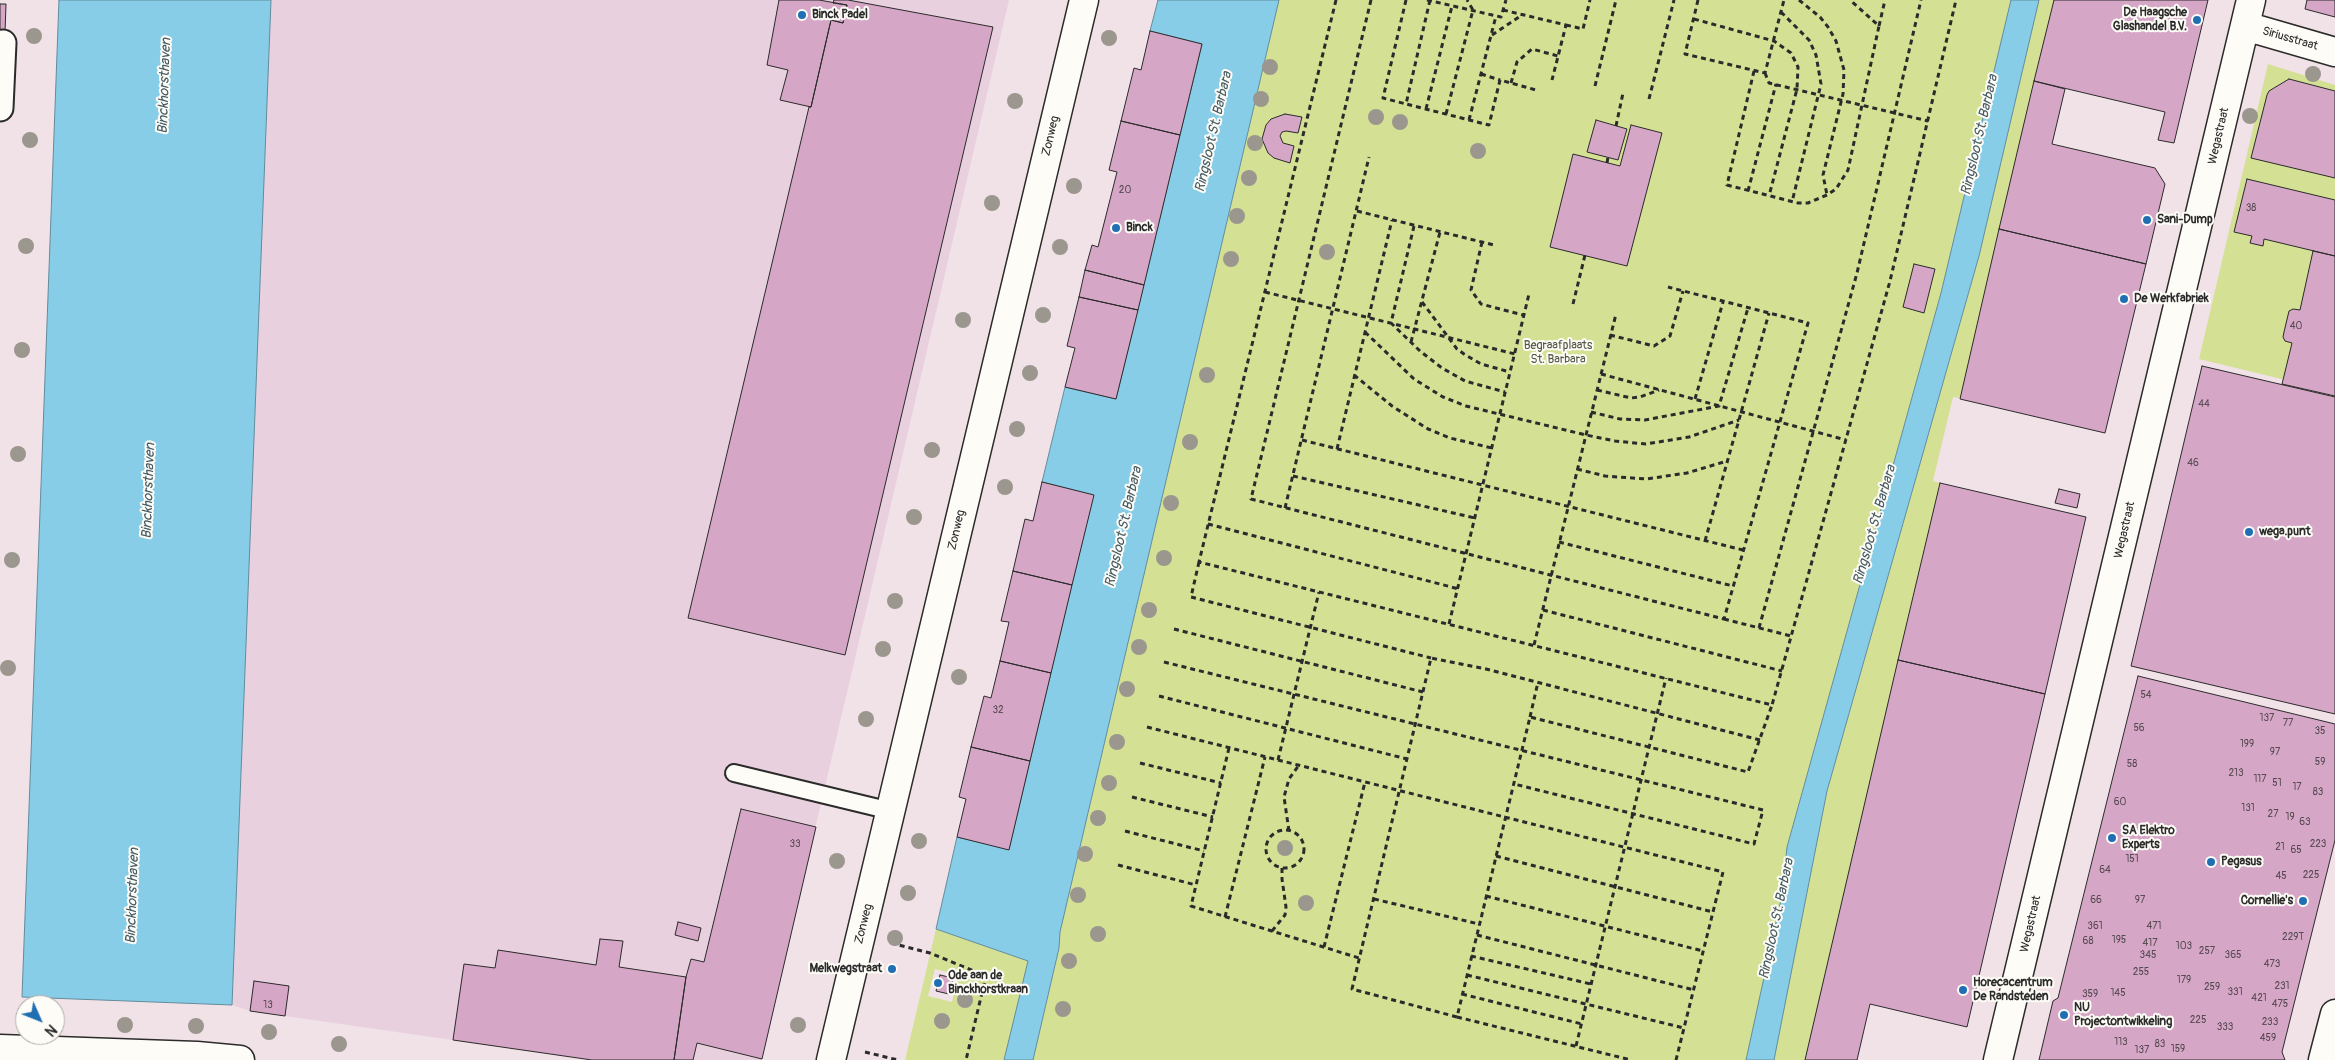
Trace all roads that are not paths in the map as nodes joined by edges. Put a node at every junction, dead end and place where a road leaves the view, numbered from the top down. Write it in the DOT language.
graph roads {
  1 [pos="1084,0"];
  2 [pos="2251,0"];
  3 [pos="2245,26"];
  4 [pos="3,43"];
  5 [pos="2335,52"];
  6 [pos="0,108"];
  7 [pos="734,773"];
  8 [pos="890,810"];
  9 [pos="2335,1014"];
  10 [pos="0,1050"];
  11 [pos="231,1059"];
  12 [pos="831,1060"];
  13 [pos="1998,1060"];
  14 [pos="2323,1060"];
  1 -- 8 [label="street, Zonweg"];
  2 -- 3 [label="street, Wegastraat"];
  3 -- 5 [label="street, Siriusstraat"];
  3 -- 13 [label="street, Wegastraat"];
  4 -- 6 [label="street"];
  7 -- 8 [label="lane"];
  8 -- 12 [label="street, Zonweg"];
  9 -- 14 [label="street"];
  10 -- 11 [label="street"];
}
